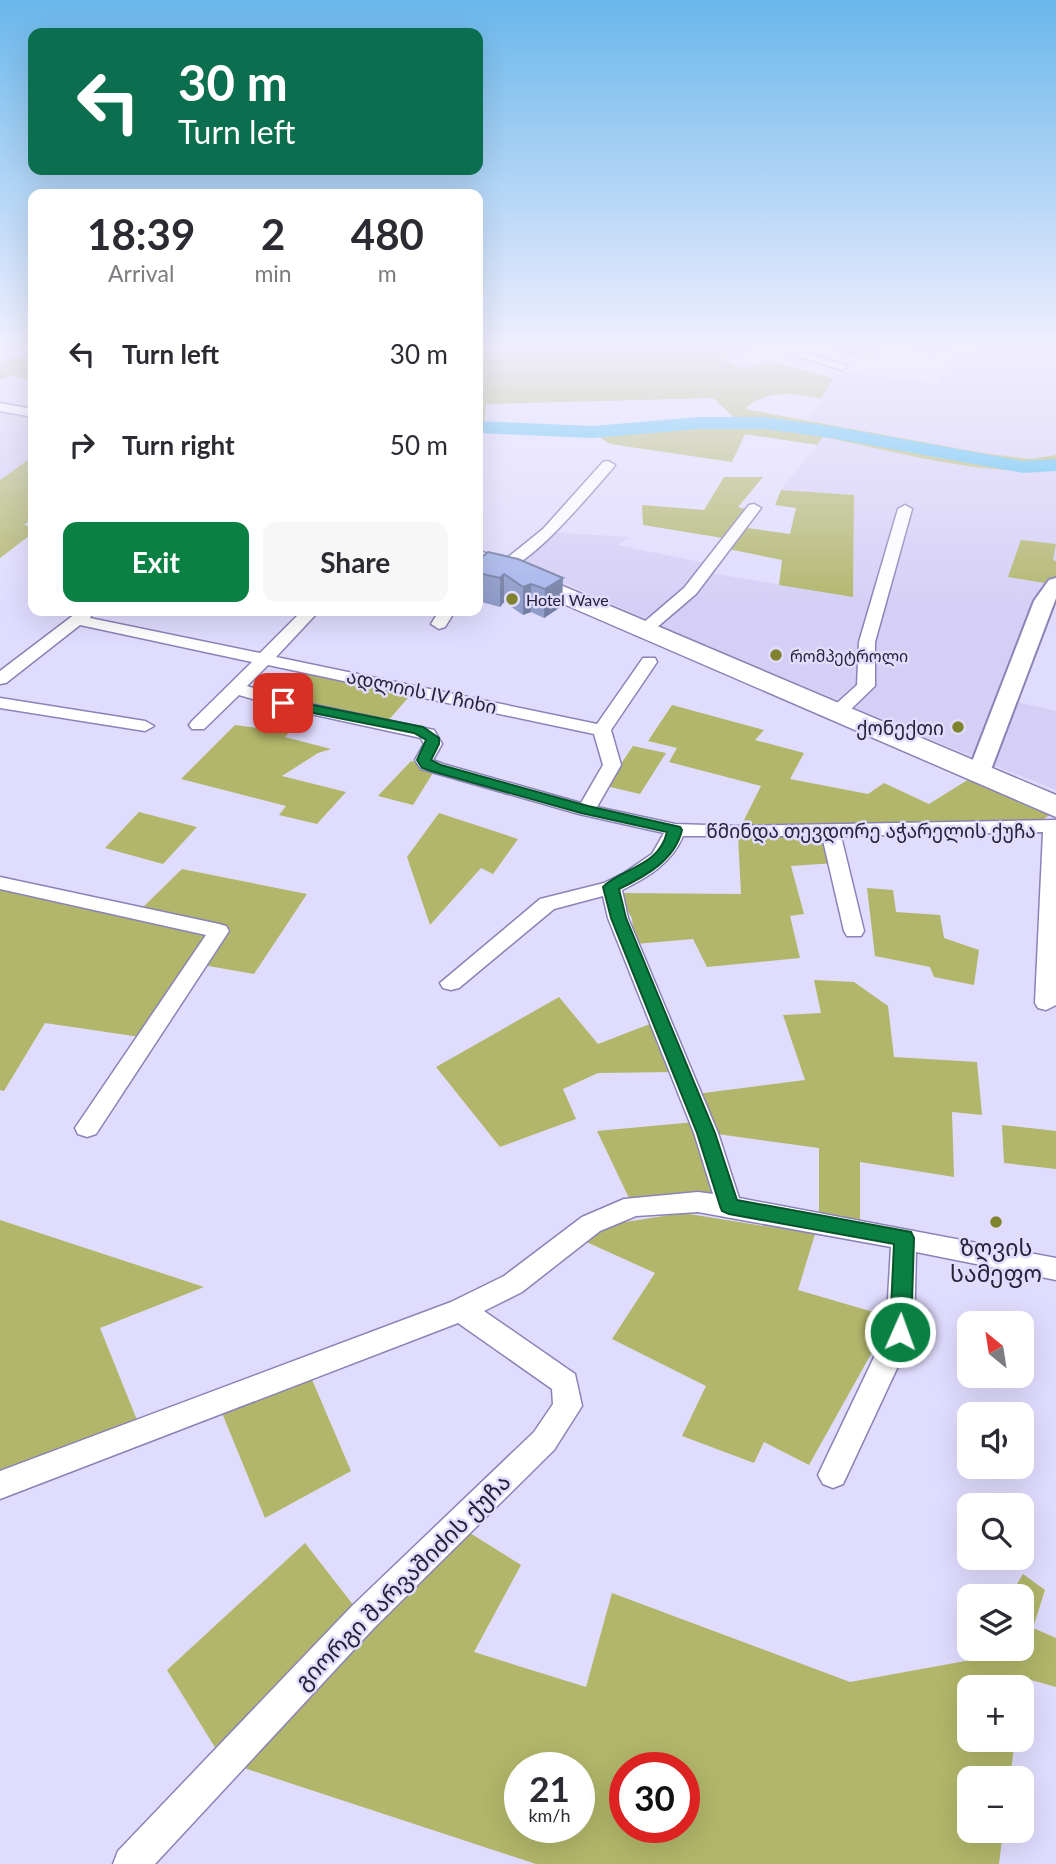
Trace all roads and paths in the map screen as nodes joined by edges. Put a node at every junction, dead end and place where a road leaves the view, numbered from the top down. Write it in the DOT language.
graph roads {
  1 [pos="608,465"];
  2 [pos="754,508"];
  3 [pos="905,509"];
  4 [pos="493,561"];
  5 [pos="1056,584"];
  6 [pos="81,616"];
  7 [pos="86,616"];
  8 [pos="306,616"];
  9 [pos="649,626"];
  10 [pos="264,659"];
  11 [pos="649,662"];
  12 [pos="0,679"];
  13 [pos="236,688"];
  14 [pos="0,703"];
  15 [pos="843,707"];
  16 [pos="198,725"];
  17 [pos="145,726"];
  18 [pos="602,730"];
  19 [pos="981,767"];
  20 [pos="586,810"];
  21 [pos="1055,815"];
  22 [pos="675,830"];
  23 [pos="831,830"];
  24 [pos="0,883"];
  25 [pos="611,887"];
  26 [pos="854,931"];
  27 [pos="451,983"];
  28 [pos="1046,1003"];
  29 [pos="87,1128"];
  30 [pos="729,1206"];
  31 [pos="904,1238"];
  32 [pos="1056,1269"];
  33 [pos="461,1310"];
  34 [pos="833,1475"];
  35 [pos="0,1485"];
  36 [pos="131,1864"];
  1 -- 4 [label="street"];
  2 -- 9 [label="street"];
  3 -- 15 [label="street"];
  4 -- 9 [label="highway"];
  4 -- 21 [label="highway"];
  5 -- 19 [label="street"];
  6 -- 12 [label="street"];
  7 -- 10 [label="street, ადლიის IV ჩიხი"];
  8 -- 10 [label="street"];
  9 -- 15 [label="highway"];
  10 -- 13 [label="street"];
  10 -- 18 [label="street, ადლიის IV ჩიხი"];
  11 -- 18 [label="street"];
  13 -- 16 [label="street"];
  13 -- 20 [label="street, წმინდა თევდორე აჭარელის ქუჩა"];
  14 -- 17 [label="street"];
  15 -- 19 [label="highway"];
  18 -- 20 [label="street"];
  19 -- 21 [label="highway"];
  20 -- 22 [label="street, წმინდა თევდორე აჭარელის ქუჩა"];
  21 -- 23 [label="street, წმინდა თევდორე აჭარელის ქუჩა"];
  21 -- 28 [label="street, წმინდა თევდორე აჭარელის ქუჩა"];
  22 -- 23 [label="street, წმინდა თევდორე აჭარელის ქუჩა"];
  22 -- 25 [label="street"];
  23 -- 26 [label="street"];
  24 -- 29 [label="street"];
  25 -- 27 [label="street"];
  25 -- 30 [label="street"];
  30 -- 31 [label="street"];
  30 -- 33 [label="street"];
  31 -- 32 [label="street"];
  31 -- 34 [label="street"];
  33 -- 35 [label="street"];
  33 -- 36 [label="street, გიორგი შარვაშიძის ქუჩა"];
}
